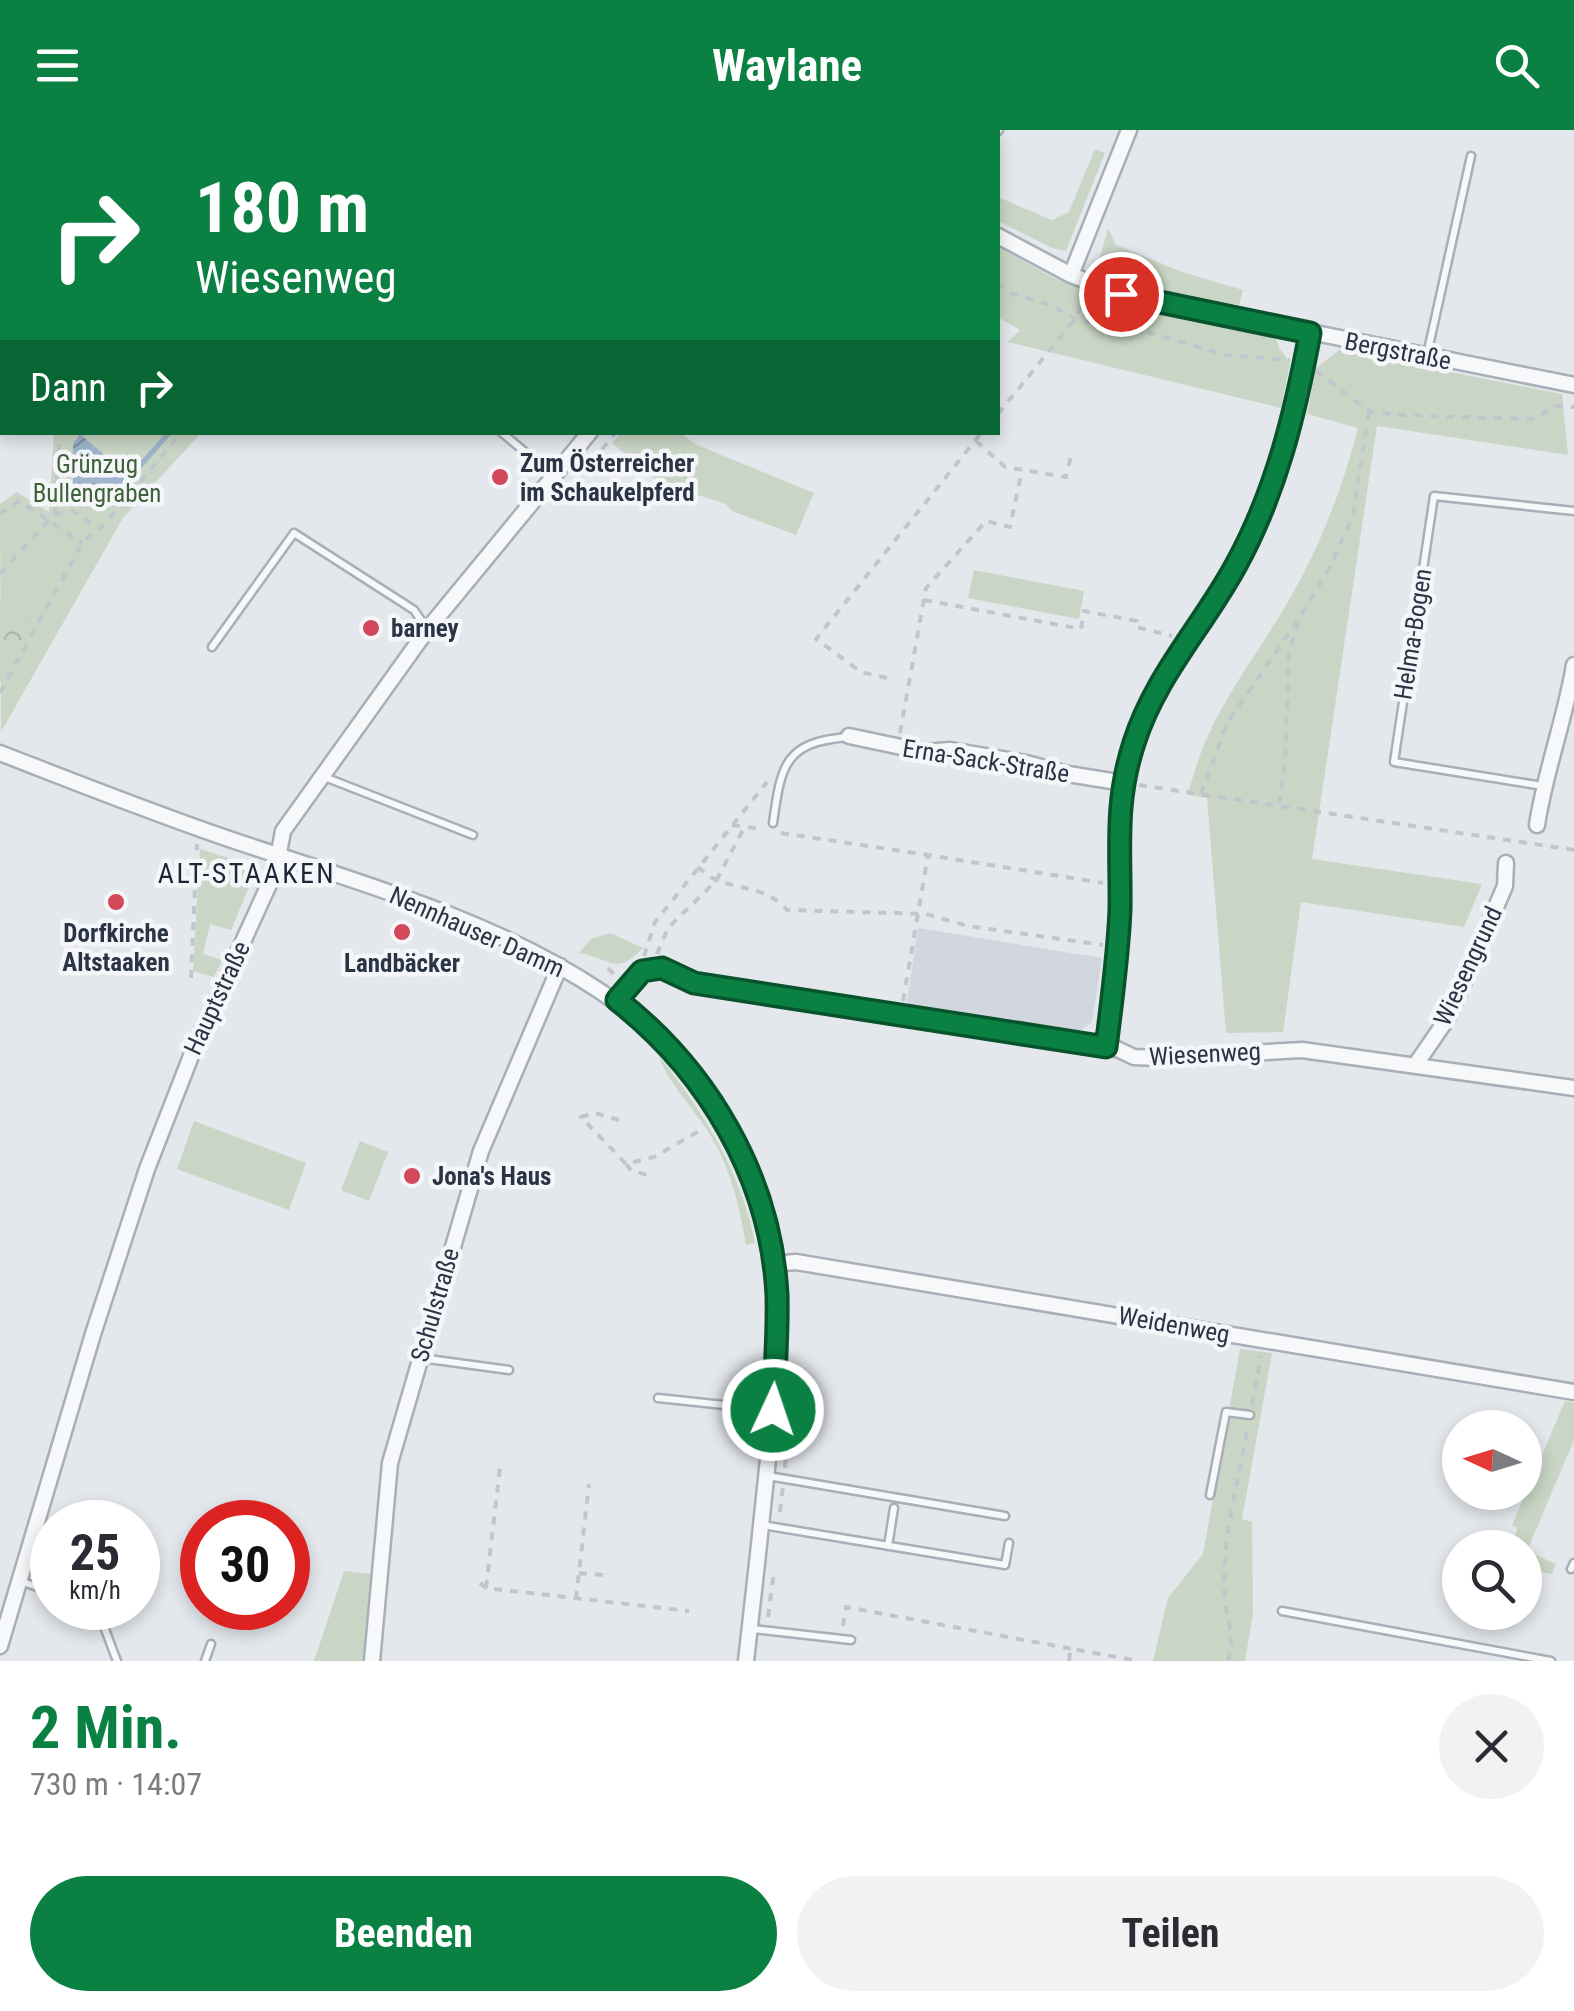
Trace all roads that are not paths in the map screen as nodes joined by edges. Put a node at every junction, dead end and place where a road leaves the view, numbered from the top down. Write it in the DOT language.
graph roads {
  1 [pos="1129,130"];
  2 [pos="1471,156"];
  3 [pos="1000,237"];
  4 [pos="1072,275"];
  5 [pos="1310,333"];
  6 [pos="1427,356"];
  7 [pos="1574,385"];
  8 [pos="505,435"];
  9 [pos="588,435"];
  10 [pos="554,476"];
  11 [pos="1574,512"];
  12 [pos="427,630"];
  13 [pos="212,647"];
  14 [pos="1574,666"];
  15 [pos="850,736"];
  16 [pos="0,753"];
  17 [pos="321,776"];
  18 [pos="1124,783"];
  19 [pos="1543,786"];
  20 [pos="773,823"];
  21 [pos="1537,825"];
  22 [pos="473,835"];
  23 [pos="279,856"];
  24 [pos="1506,863"];
  25 [pos="560,966"];
  26 [pos="617,1000"];
  27 [pos="1106,1047"];
  28 [pos="1416,1064"];
  29 [pos="1574,1088"];
  30 [pos="773,1264"];
  31 [pos="420,1358"];
  32 [pos="509,1370"];
  33 [pos="1574,1392"];
  34 [pos="658,1398"];
  35 [pos="773,1410"];
  36 [pos="1250,1415"];
  37 [pos="766,1476"];
  38 [pos="1210,1494"];
  39 [pos="894,1508"];
  40 [pos="1005,1516"];
  41 [pos="761,1525"];
  42 [pos="1009,1543"];
  43 [pos="888,1546"];
  44 [pos="18,1580"];
  45 [pos="30,1584"];
  46 [pos="6,1599"];
  47 [pos="1282,1611"];
  48 [pos="750,1628"];
  49 [pos="105,1630"];
  50 [pos="851,1640"];
  51 [pos="212,1644"];
  52 [pos="0,1646"];
  53 [pos="117,1661"];
  54 [pos="205,1661"];
  55 [pos="372,1661"];
  56 [pos="746,1661"];
  57 [pos="1551,1661"];
  1 -- 4 [label="street"];
  2 -- 6 [label="lane"];
  3 -- 4 [label="street, Bergstraße"];
  4 -- 5 [label="street, Bergstraße"];
  5 -- 6 [label="street, Bergstraße"];
  5 -- 18 [label="street"];
  6 -- 7 [label="street, Bergstraße"];
  8 -- 10 [label="lane"];
  9 -- 10 [label="street, Hauptstraße"];
  10 -- 12 [label="street, Hauptstraße"];
  11 -- 19 [label="lane, Helma-Bogen"];
  12 -- 13 [label="lane"];
  12 -- 17 [label="street, Hauptstraße"];
  14 -- 19 [label="street"];
  15 -- 18 [label="street, Erna-Sack-Straße"];
  15 -- 20 [label="lane"];
  16 -- 23 [label="street, Nennhauser Damm"];
  17 -- 22 [label="lane"];
  17 -- 23 [label="street, Hauptstraße"];
  18 -- 27 [label="street"];
  19 -- 21 [label="street"];
  23 -- 25 [label="street, Nennhauser Damm"];
  23 -- 44 [label="street, Hauptstraße"];
  24 -- 28 [label="street, Wiesengrund"];
  25 -- 26 [label="street, Nennhauser Damm"];
  25 -- 31 [label="street, Schulstraße"];
  26 -- 27 [label="street, Wiesenweg"];
  26 -- 30 [label="street, Nennhauser Damm"];
  27 -- 28 [label="street, Wiesenweg"];
  28 -- 29 [label="street, Wiesenweg"];
  30 -- 33 [label="street, Weidenweg"];
  30 -- 35 [label="street, Nennhauser Damm"];
  31 -- 32 [label="lane"];
  31 -- 55 [label="street, Schulstraße"];
  34 -- 35 [label="lane"];
  35 -- 37 [label="street, Nennhauser Damm"];
  36 -- 38 [label="lane"];
  37 -- 40 [label="lane"];
  37 -- 41 [label="street, Nennhauser Damm"];
  39 -- 43 [label="lane"];
  41 -- 43 [label="lane"];
  41 -- 48 [label="street, Nennhauser Damm"];
  42 -- 43 [label="lane"];
  44 -- 45 [label="lane"];
  44 -- 46 [label="street, Hauptstraße"];
  46 -- 52 [label="street, Hauptstraße"];
  47 -- 57 [label="lane"];
  48 -- 50 [label="lane"];
  48 -- 56 [label="street, Nennhauser Damm"];
  49 -- 53 [label="lane"];
  51 -- 54 [label="lane"];
}
